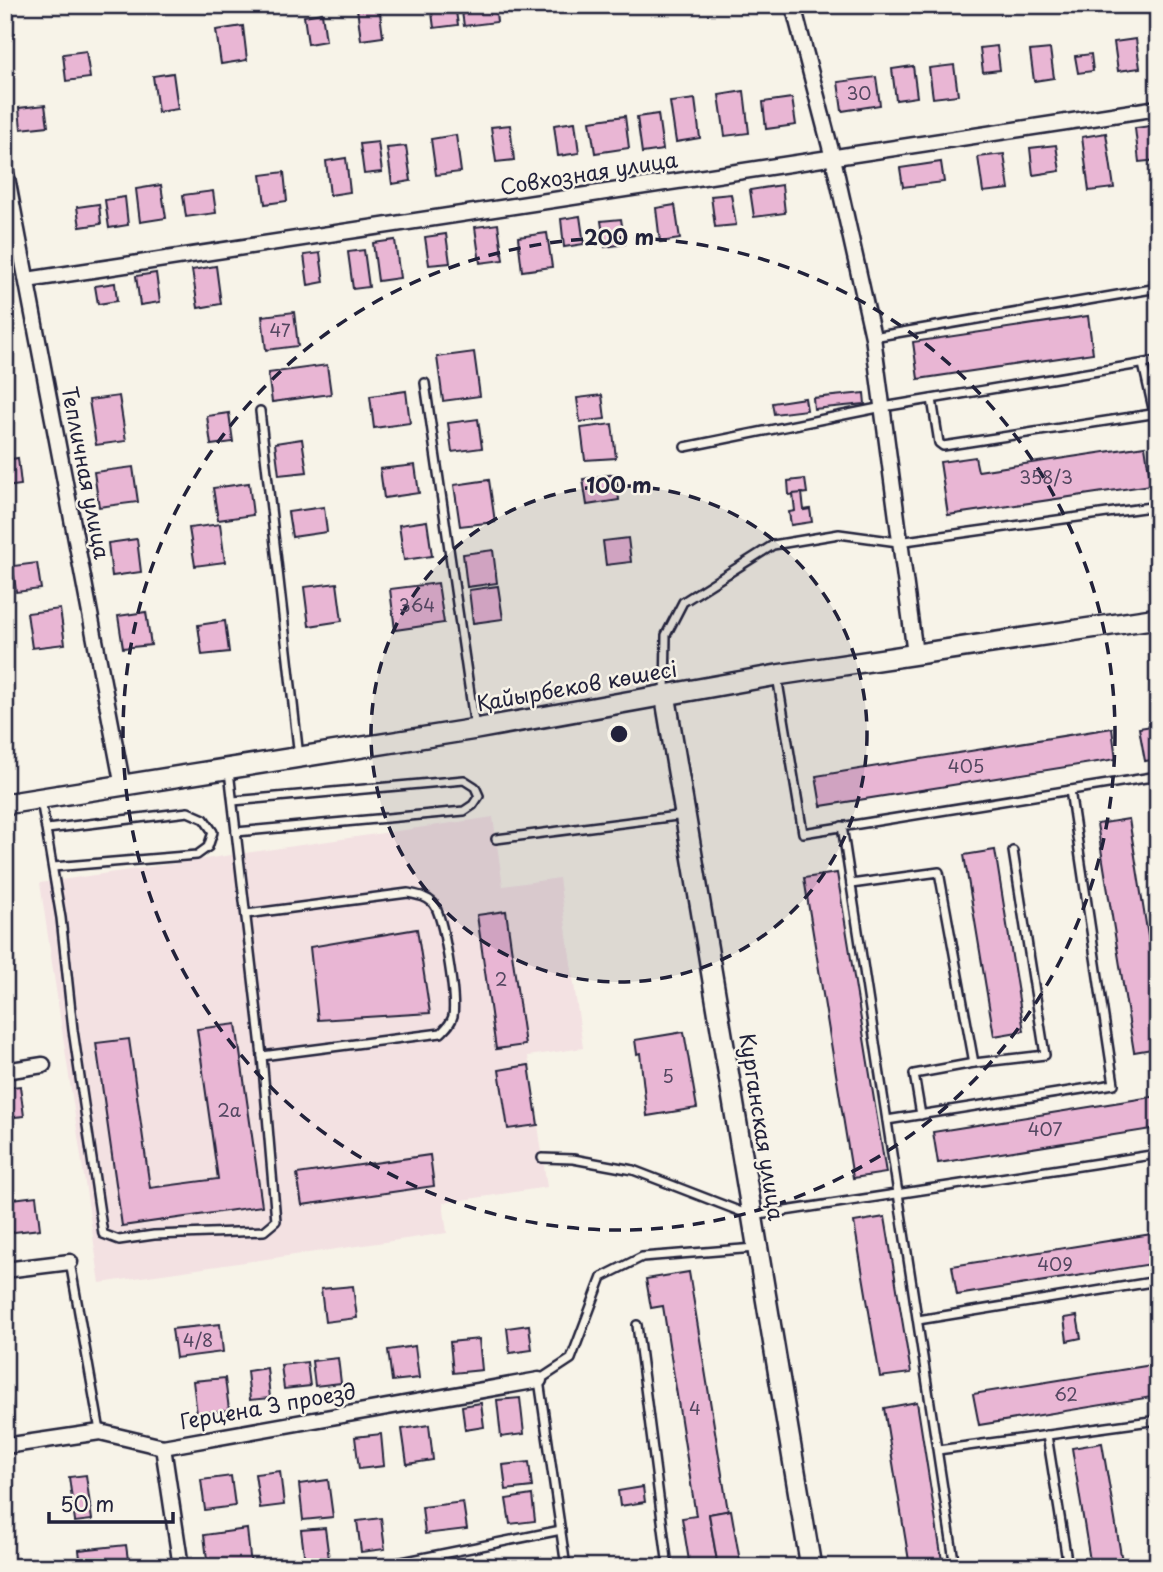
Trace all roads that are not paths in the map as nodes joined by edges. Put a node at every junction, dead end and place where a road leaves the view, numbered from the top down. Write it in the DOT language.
graph roads {
  1 [pos="793,5"];
  2 [pos="1158,108"];
  3 [pos="833,158"];
  4 [pos="5,167"];
  5 [pos="27,280"];
  6 [pos="1158,288"];
  7 [pos="873,337"];
  8 [pos="1158,361"];
  9 [pos="1143,364"];
  10 [pos="425,383"];
  11 [pos="932,399"];
  12 [pos="883,407"];
  13 [pos="260,411"];
  14 [pos="1158,413"];
  15 [pos="1158,431"];
  16 [pos="684,447"];
  17 [pos="1158,506"];
  18 [pos="898,542"];
  19 [pos="1158,618"];
  20 [pos="915,654"];
  21 [pos="777,675"];
  22 [pos="665,694"];
  23 [pos="476,729"];
  24 [pos="299,758"];
  25 [pos="229,769"];
  26 [pos="1158,776"];
  27 [pos="123,787"];
  28 [pos="1070,790"];
  29 [pos="41,799"];
  30 [pos="233,801"];
  31 [pos="5,804"];
  32 [pos="685,814"];
  33 [pos="842,826"];
  34 [pos="47,829"];
  35 [pos="236,832"];
  36 [pos="496,839"];
  37 [pos="1013,851"];
  38 [pos="53,867"];
  39 [pos="851,884"];
  40 [pos="246,914"];
  41 [pos="262,1056"];
  42 [pos="974,1063"];
  43 [pos="43,1065"];
  44 [pos="5,1071"];
  45 [pos="921,1115"];
  46 [pos="887,1120"];
  47 [pos="1158,1154"];
  48 [pos="542,1158"];
  49 [pos="898,1193"];
  50 [pos="752,1216"];
  51 [pos="758,1248"];
  52 [pos="70,1262"];
  53 [pos="5,1270"];
  54 [pos="1158,1281"];
  55 [pos="918,1320"];
  56 [pos="637,1325"];
  57 [pos="539,1380"];
  58 [pos="1158,1420"];
  59 [pos="100,1432"];
  60 [pos="1047,1435"];
  61 [pos="5,1446"];
  62 [pos="163,1447"];
  63 [pos="938,1450"];
  64 [pos="561,1530"];
  65 [pos="181,1567"];
  66 [pos="377,1567"];
  67 [pos="566,1567"];
  68 [pos="668,1567"];
  69 [pos="811,1567"];
  70 [pos="956,1567"];
  71 [pos="1068,1567"];
  1 -- 3 [label="street"];
  2 -- 3 [label="street, Совхозная улица"];
  3 -- 5 [label="street, Совхозная улица"];
  3 -- 7 [label="street"];
  4 -- 5 [label="street, Тепличная улица"];
  5 -- 27 [label="street, Тепличная улица"];
  6 -- 7 [label="lane"];
  7 -- 12 [label="street"];
  8 -- 9 [label="lane"];
  9 -- 11 [label="lane"];
  9 -- 15 [label="lane"];
  10 -- 23 [label="lane"];
  11 -- 12 [label="lane"];
  11 -- 14 [label="lane"];
  12 -- 16 [label="lane"];
  12 -- 18 [label="street"];
  13 -- 24 [label="lane"];
  17 -- 18 [label="lane"];
  18 -- 20 [label="street"];
  18 -- 22 [label="lane"];
  19 -- 20 [label="main road, Қайырбеков көшесі"];
  20 -- 21 [label="main road, Қайырбеков көшесі"];
  21 -- 22 [label="main road, Қайырбеков көшесі"];
  21 -- 33 [label="lane"];
  22 -- 23 [label="main road, Қайырбеков көшесі"];
  22 -- 32 [label="main road, Курганская улица"];
  23 -- 24 [label="main road, Қайырбеков көшесі"];
  24 -- 25 [label="main road, Қайырбеков көшесі"];
  25 -- 27 [label="main road, Қайырбеков көшесі"];
  25 -- 30 [label="lane"];
  26 -- 28 [label="lane"];
  27 -- 29 [label="main road, Қайырбеков көшесі"];
  28 -- 33 [label="lane"];
  28 -- 45 [label="lane"];
  29 -- 31 [label="main road, Қайырбеков көшесі"];
  29 -- 34 [label="lane"];
  30 -- 35 [label="lane"];
  30 -- 35 [label="lane"];
  32 -- 36 [label="lane"];
  32 -- 50 [label="main road, Курганская улица"];
  33 -- 39 [label="lane"];
  34 -- 38 [label="lane"];
  34 -- 38 [label="lane"];
  35 -- 40 [label="lane"];
  37 -- 42 [label="lane"];
  38 -- 41 [label="lane"];
  39 -- 42 [label="lane"];
  39 -- 46 [label="lane"];
  40 -- 41 [label="lane"];
  40 -- 41 [label="lane"];
  42 -- 45 [label="lane"];
  43 -- 44 [label="street"];
  45 -- 46 [label="lane"];
  46 -- 49 [label="lane"];
  47 -- 49 [label="lane"];
  48 -- 50 [label="lane"];
  49 -- 50 [label="lane"];
  49 -- 55 [label="lane"];
  50 -- 51 [label="main road, Курганская улица"];
  51 -- 57 [label="lane"];
  51 -- 69 [label="main road, Курганская улица"];
  52 -- 53 [label="street"];
  52 -- 59 [label="lane"];
  54 -- 55 [label="lane"];
  55 -- 63 [label="lane"];
  56 -- 68 [label="lane"];
  57 -- 62 [label="street, Герцена 3 проезд"];
  57 -- 64 [label="lane"];
  58 -- 60 [label="lane"];
  59 -- 61 [label="street, Герцена 3 проезд"];
  59 -- 62 [label="street, Герцена 3 проезд"];
  60 -- 63 [label="lane"];
  60 -- 71 [label="lane"];
  62 -- 65 [label="street"];
  63 -- 70 [label="lane"];
  64 -- 66 [label="lane"];
  64 -- 67 [label="lane"];
}
